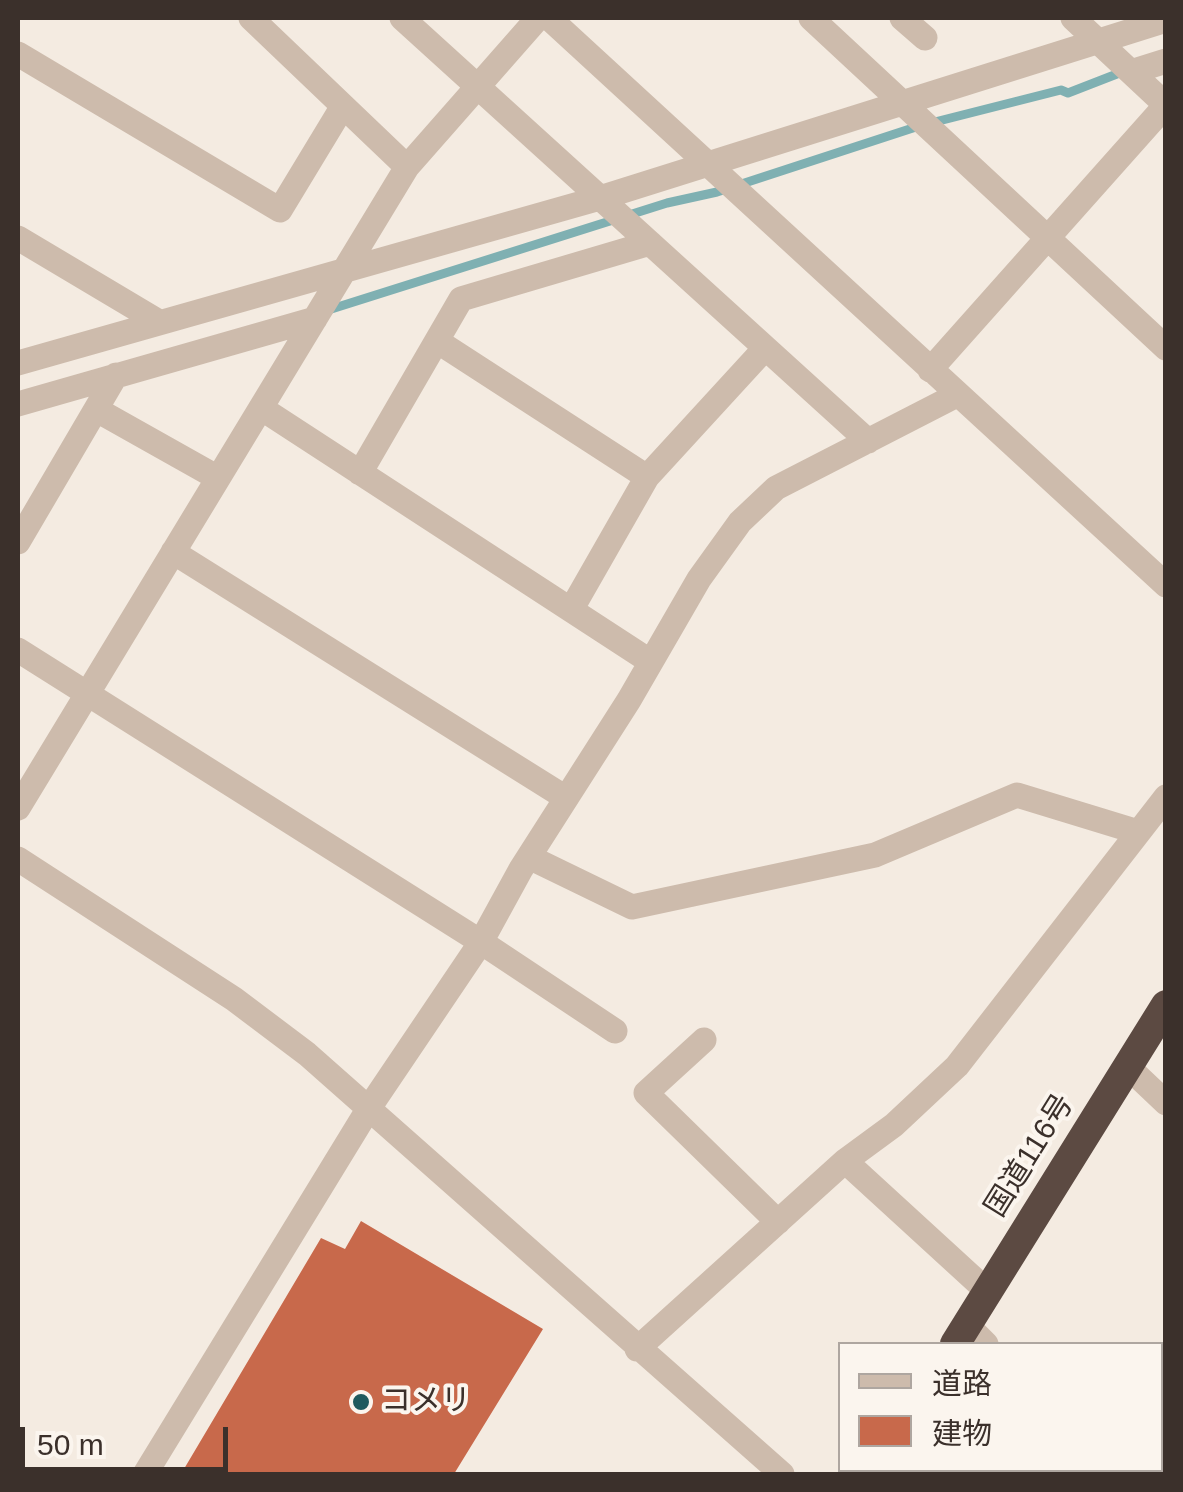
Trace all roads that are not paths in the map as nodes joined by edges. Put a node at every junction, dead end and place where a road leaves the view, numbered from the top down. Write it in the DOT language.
graph roads {
  1 [pos="251,18"];
  2 [pos="402,18"];
  3 [pos="538,18"];
  4 [pos="549,18"];
  5 [pos="811,18"];
  6 [pos="902,18"];
  7 [pos="1073,18"];
  8 [pos="1166,20"];
  9 [pos="925,38"];
  10 [pos="1098,40"];
  11 [pos="18,54"];
  12 [pos="1166,61"];
  13 [pos="1131,72"];
  14 [pos="479,88"];
  15 [pos="903,104"];
  16 [pos="1166,105"];
  17 [pos="343,106"];
  18 [pos="708,165"];
  19 [pos="407,167"];
  20 [pos="600,198"];
  21 [pos="1046,237"];
  22 [pos="18,238"];
  23 [pos="650,243"];
  24 [pos="346,268"];
  25 [pos="314,319"];
  26 [pos="159,322"];
  27 [pos="437,340"];
  28 [pos="1166,348"];
  29 [pos="758,356"];
  30 [pos="18,363"];
  31 [pos="930,370"];
  32 [pos="116,376"];
  33 [pos="957,395"];
  34 [pos="18,404"];
  35 [pos="261,408"];
  36 [pos="98,410"];
  37 [pos="868,441"];
  38 [pos="360,473"];
  39 [pos="647,477"];
  40 [pos="218,478"];
  41 [pos="18,542"];
  42 [pos="173,552"];
  43 [pos="1164,580"];
  44 [pos="571,610"];
  45 [pos="18,650"];
  46 [pos="650,662"];
  47 [pos="86,694"];
  48 [pos="566,798"];
  49 [pos="1166,798"];
  50 [pos="18,808"];
  51 [pos="1138,832"];
  52 [pos="529,857"];
  53 [pos="18,859"];
  54 [pos="481,942"];
  55 [pos="1166,1005"];
  56 [pos="615,1031"];
  57 [pos="704,1040"];
  58 [pos="1127,1066"];
  59 [pos="1166,1102"];
  60 [pos="369,1108"];
  61 [pos="844,1161"];
  62 [pos="778,1222"];
  63 [pos="988,1290"];
  64 [pos="969,1338"];
  65 [pos="637,1350"];
  66 [pos="144,1474"];
  67 [pos="782,1474"];
  1 -- 17 [label="street"];
  2 -- 14 [label="street"];
  3 -- 14 [label="street"];
  4 -- 18 [label="street"];
  5 -- 15 [label="street"];
  6 -- 9 [label="street"];
  7 -- 10 [label="street"];
  8 -- 10 [label="street"];
  10 -- 13 [label="street"];
  10 -- 15 [label="street"];
  11 -- 17 [label="street"];
  12 -- 13 [label="street"];
  13 -- 16 [label="street"];
  14 -- 19 [label="street"];
  14 -- 20 [label="street"];
  15 -- 18 [label="street"];
  15 -- 21 [label="street"];
  16 -- 21 [label="street"];
  17 -- 19 [label="street"];
  18 -- 20 [label="street"];
  18 -- 31 [label="street"];
  19 -- 24 [label="street"];
  20 -- 23 [label="street"];
  20 -- 24 [label="street"];
  21 -- 28 [label="street"];
  21 -- 31 [label="street"];
  22 -- 26 [label="street"];
  23 -- 27 [label="street"];
  23 -- 37 [label="street"];
  24 -- 25 [label="street"];
  24 -- 26 [label="street"];
  25 -- 32 [label="street"];
  25 -- 35 [label="street"];
  26 -- 30 [label="street"];
  27 -- 38 [label="street"];
  27 -- 39 [label="street"];
  29 -- 39 [label="street"];
  31 -- 33 [label="street"];
  32 -- 34 [label="street"];
  32 -- 36 [label="street"];
  33 -- 37 [label="street"];
  33 -- 43 [label="street"];
  35 -- 38 [label="street"];
  35 -- 40 [label="street"];
  36 -- 40 [label="street"];
  36 -- 41 [label="street"];
  37 -- 46 [label="street"];
  38 -- 44 [label="street"];
  39 -- 44 [label="street"];
  40 -- 42 [label="street"];
  42 -- 47 [label="street"];
  42 -- 48 [label="street"];
  44 -- 46 [label="street"];
  45 -- 47 [label="street"];
  46 -- 48 [label="street"];
  47 -- 50 [label="street"];
  47 -- 54 [label="street"];
  48 -- 52 [label="street"];
  49 -- 51 [label="street"];
  51 -- 52 [label="street"];
  51 -- 61 [label="street"];
  52 -- 54 [label="street"];
  53 -- 60 [label="street"];
  54 -- 56 [label="street"];
  54 -- 60 [label="street"];
  55 -- 58 [label="highway, 国道116号"];
  57 -- 62 [label="street"];
  58 -- 59 [label="street"];
  58 -- 63 [label="highway, 国道116号"];
  60 -- 65 [label="street"];
  60 -- 66 [label="street"];
  61 -- 62 [label="street"];
  61 -- 63 [label="street"];
  62 -- 65 [label="street"];
  63 -- 64 [label="highway, 国道116号"];
  65 -- 67 [label="street"];
}
